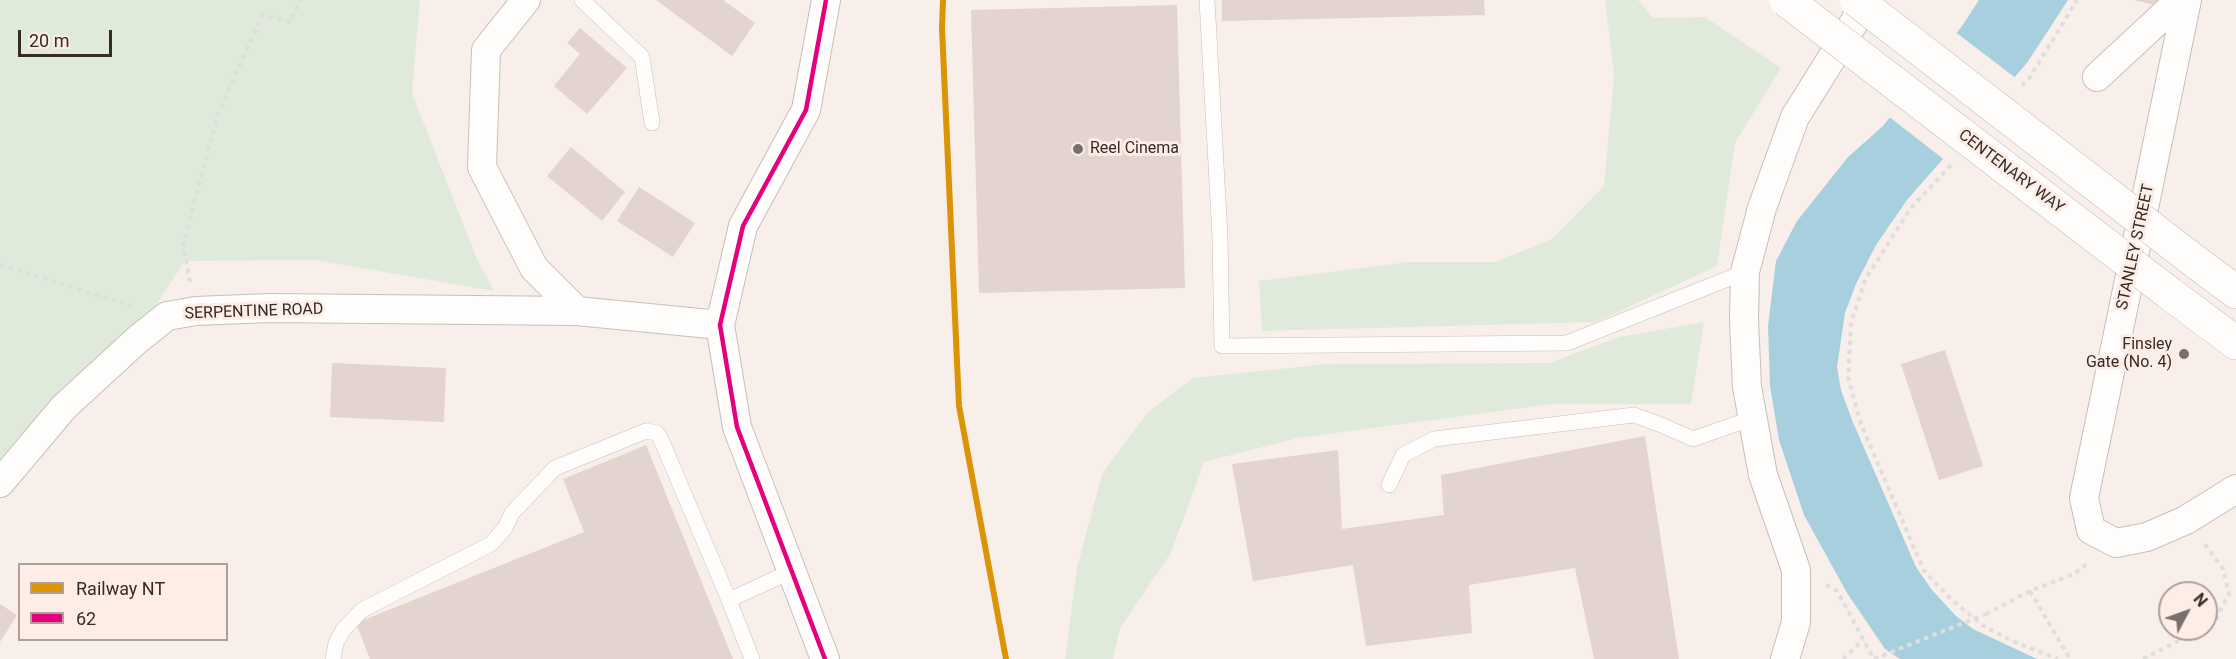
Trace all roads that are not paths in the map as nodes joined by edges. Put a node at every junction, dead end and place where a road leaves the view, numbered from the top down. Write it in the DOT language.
graph roads {
  1 [pos="526,0"];
  2 [pos="582,0"];
  3 [pos="826,0"];
  4 [pos="1208,0"];
  5 [pos="1786,0"];
  6 [pos="1856,0"];
  7 [pos="1868,0"];
  8 [pos="2180,0"];
  9 [pos="2187,0"];
  10 [pos="2097,77"];
  11 [pos="652,123"];
  12 [pos="1746,272"];
  13 [pos="2236,292"];
  14 [pos="577,311"];
  15 [pos="720,325"];
  16 [pos="2236,343"];
  17 [pos="1753,418"];
  18 [pos="0,483"];
  19 [pos="1389,485"];
  20 [pos="2236,489"];
  21 [pos="792,571"];
  22 [pos="729,600"];
  23 [pos="333,659"];
  24 [pos="752,659"];
  25 [pos="825,659"];
  26 [pos="1786,659"];
  1 -- 14 [label="street"];
  2 -- 11 [label="lane"];
  3 -- 15 [label="street"];
  4 -- 12 [label="lane"];
  5 -- 16 [label="main road, CENTENARY WAY, bridge"];
  6 -- 13 [label="main road, bridge"];
  7 -- 12 [label="street"];
  8 -- 10 [label="street"];
  9 -- 20 [label="street, STANLEY STREET"];
  12 -- 17 [label="street"];
  14 -- 15 [label="street, SERPENTINE ROAD"];
  14 -- 18 [label="street, SERPENTINE ROAD"];
  15 -- 21 [label="street"];
  17 -- 19 [label="lane"];
  17 -- 26 [label="street"];
  21 -- 22 [label="lane"];
  21 -- 25 [label="street"];
  22 -- 23 [label="lane"];
  22 -- 24 [label="lane"];
}
